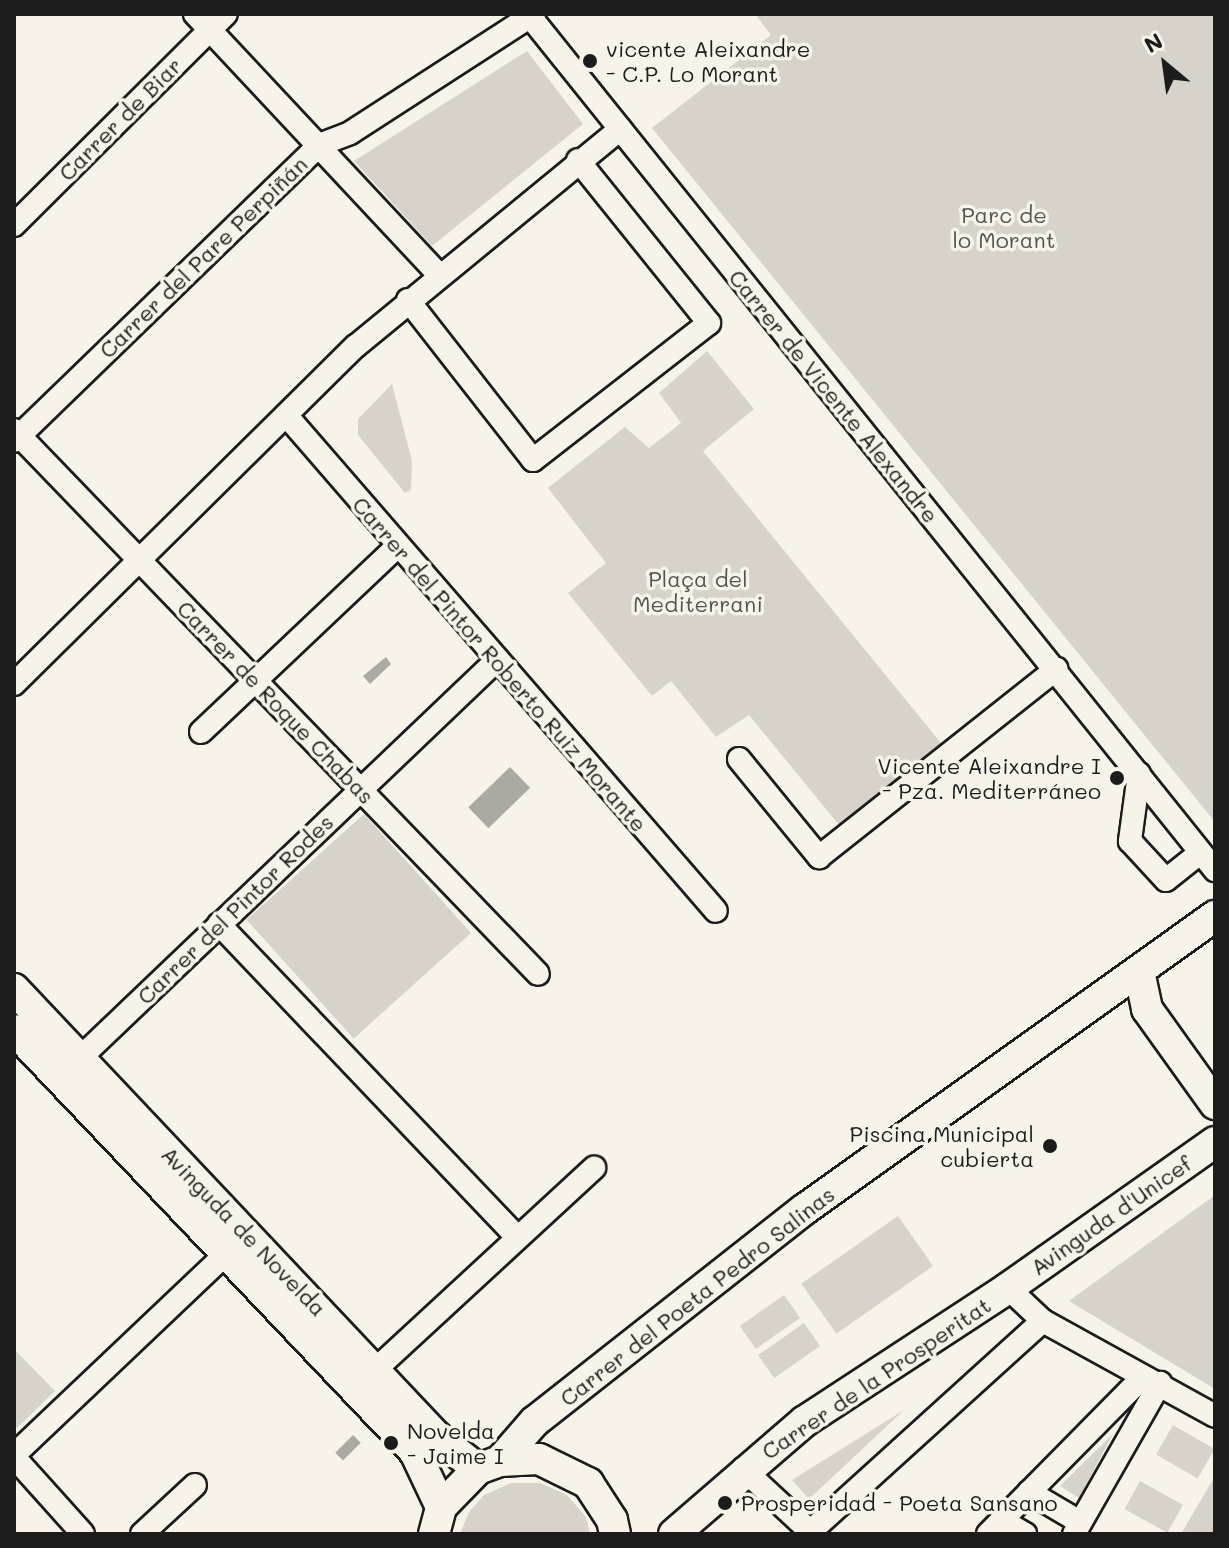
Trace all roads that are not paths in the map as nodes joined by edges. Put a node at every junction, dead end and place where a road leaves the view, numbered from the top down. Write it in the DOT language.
graph roads {
  1 [pos="530,15"];
  2 [pos="210,19"];
  3 [pos="620,129"];
  4 [pos="319,145"];
  5 [pos="578,160"];
  6 [pos="14,225"];
  7 [pos="438,274"];
  8 [pos="408,300"];
  9 [pos="286,415"];
  10 [pos="15,436"];
  11 [pos="398,546"];
  12 [pos="140,560"];
  13 [pos="497,660"];
  14 [pos="1056,669"];
  15 [pos="256,681"];
  16 [pos="14,684"];
  17 [pos="201,732"];
  18 [pos="739,759"];
  19 [pos="1139,774"];
  20 [pos="360,789"];
  21 [pos="1200,853"];
  22 [pos="1215,870"];
  23 [pos="716,911"];
  24 [pos="1215,916"];
  25 [pos="219,924"];
  26 [pos="1139,971"];
  27 [pos="538,974"];
  28 [pos="14,989"];
  29 [pos="15,1034"];
  30 [pos="79,1059"];
  31 [pos="1215,1104"];
  32 [pos="1215,1142"];
  33 [pos="594,1168"];
  34 [pos="516,1236"];
  35 [pos="227,1253"];
  36 [pos="1008,1288"];
  37 [pos="1043,1321"];
  38 [pos="376,1369"];
  39 [pos="1151,1381"];
  40 [pos="1109,1415"];
  41 [pos="1215,1416"];
  42 [pos="1134,1429"];
  43 [pos="14,1456"];
  44 [pos="489,1465"];
  45 [pos="743,1469"];
  46 [pos="195,1485"];
  47 [pos="1029,1492"];
  48 [pos="433,1524"];
  49 [pos="994,1527"];
  50 [pos="1077,1528"];
  51 [pos="812,1533"];
  52 [pos="83,1534"];
  53 [pos="142,1534"];
  54 [pos="615,1534"];
  55 [pos="674,1534"];
  56 [pos="1025,1534"];
  1 -- 3 [label="street, Carrer de Vicente Alexandre"];
  1 -- 4 [label="street, Carrer del Pare Perpiñán"];
  2 -- 4 [label="street"];
  2 -- 6 [label="street, Carrer de Biar"];
  3 -- 5 [label="street"];
  3 -- 14 [label="street, Carrer de Vicente Alexandre"];
  4 -- 7 [label="street"];
  4 -- 10 [label="street, Carrer del Pare Perpiñán"];
  5 -- 7 [label="street"];
  5 -- 8 [label="street"];
  7 -- 8 [label="street"];
  8 -- 9 [label="street"];
  9 -- 11 [label="street, Carrer del Pintor Roberto Ruiz Morante"];
  9 -- 12 [label="street"];
  10 -- 12 [label="street, Carrer de Roque Chabas"];
  11 -- 13 [label="street, Carrer del Pintor Roberto Ruiz Morante"];
  11 -- 15 [label="street"];
  12 -- 15 [label="street, Carrer de Roque Chabas"];
  12 -- 16 [label="street"];
  13 -- 20 [label="street, Carrer del Pintor Rodes"];
  13 -- 23 [label="street, Carrer del Pintor Roberto Ruiz Morante"];
  14 -- 18 [label="street"];
  14 -- 19 [label="street, Carrer de Vicente Alexandre"];
  15 -- 17 [label="street"];
  15 -- 20 [label="street, Carrer de Roque Chabas"];
  19 -- 21 [label="street, Carrer de Vicente Alexandre"];
  19 -- 21 [label="street"];
  20 -- 25 [label="street, Carrer del Pintor Rodes"];
  20 -- 27 [label="street, Carrer de Roque Chabas"];
  21 -- 22 [label="street, Carrer de Vicente Alexandre"];
  24 -- 26 [label="main road, Carrer del Poeta Pedro Salinas"];
  25 -- 30 [label="street, Carrer del Pintor Rodes"];
  25 -- 34 [label="street"];
  26 -- 31 [label="main road"];
  26 -- 44 [label="main road, Carrer del Poeta Pedro Salinas"];
  28 -- 30 [label="main road, Avinguda de Novelda"];
  29 -- 35 [label="main road, Avinguda de Novelda"];
  30 -- 38 [label="main road, Avinguda de Novelda"];
  32 -- 36 [label="main road, Avinguda d'Unicef"];
  33 -- 34 [label="street"];
  34 -- 38 [label="street"];
  35 -- 43 [label="street"];
  35 -- 48 [label="main road, Avinguda de Novelda"];
  36 -- 37 [label="street"];
  36 -- 45 [label="main road, Carrer de la Prosperitat"];
  37 -- 39 [label="street"];
  37 -- 51 [label="street"];
  38 -- 44 [label="main road, Avinguda de Novelda"];
  39 -- 40 [label="street"];
  39 -- 41 [label="street"];
  39 -- 42 [label="street"];
  40 -- 42 [label="street"];
  40 -- 47 [label="street"];
  42 -- 50 [label="street"];
  43 -- 52 [label="street"];
  44 -- 48 [label="main road, Carrer del Poeta Pedro Salinas"];
  44 -- 54 [label="main road"];
  45 -- 51 [label="street"];
  45 -- 55 [label="main road, Carrer de la Prosperitat"];
  46 -- 53 [label="street"];
  47 -- 49 [label="street"];
  47 -- 50 [label="street"];
  49 -- 56 [label="street"];
}
